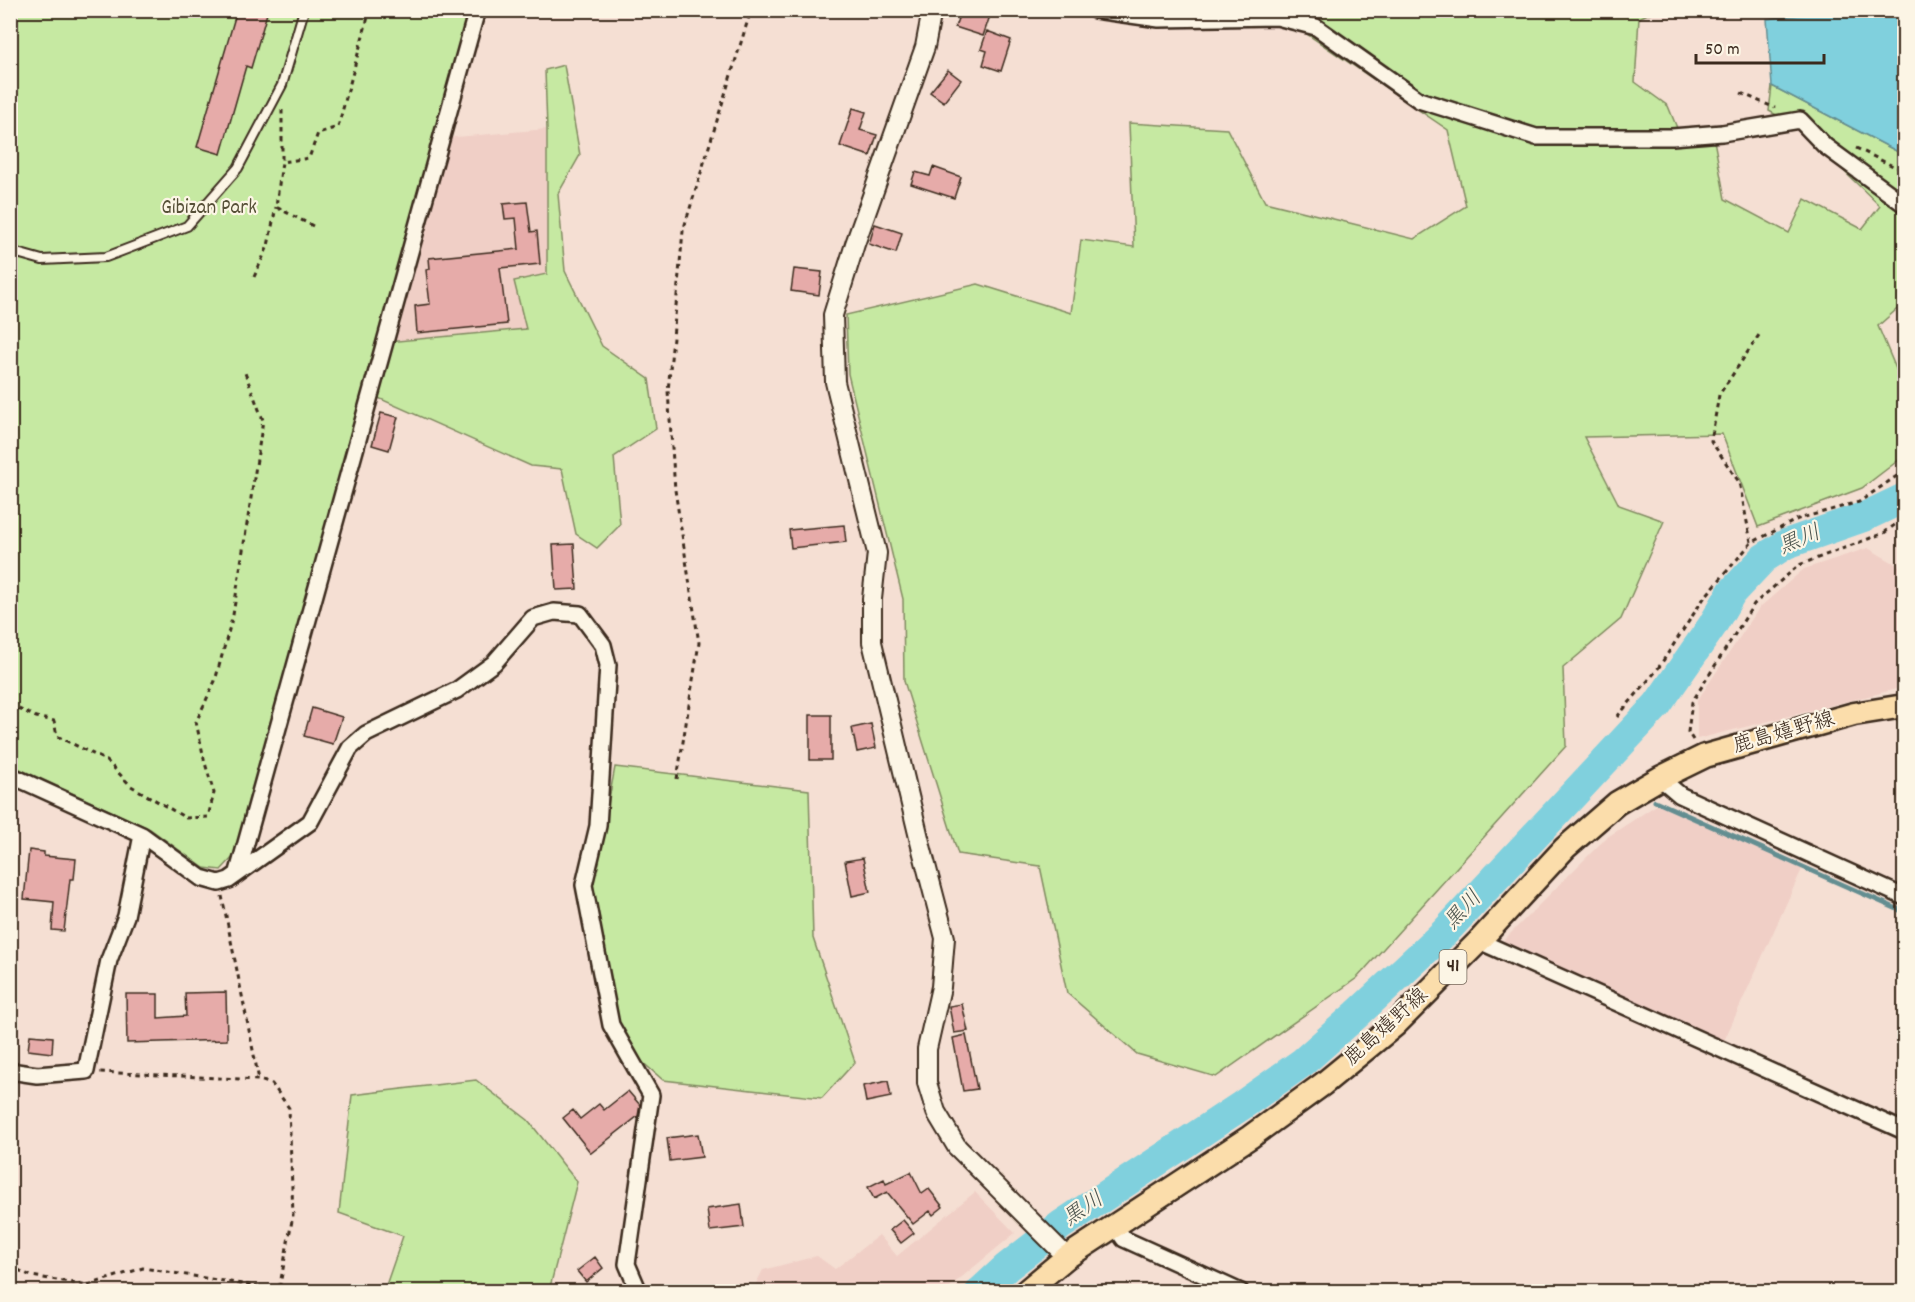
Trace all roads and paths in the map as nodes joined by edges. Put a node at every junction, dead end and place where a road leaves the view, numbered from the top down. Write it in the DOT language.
graph roads {
  1 [pos="304,10"];
  2 [pos="365,10"];
  3 [pos="477,10"];
  4 [pos="751,10"];
  5 [pos="932,10"];
  6 [pos="1095,10"];
  7 [pos="282,85"];
  8 [pos="282,162"];
  9 [pos="1905,204"];
  10 [pos="276,207"];
  11 [pos="313,226"];
  12 [pos="10,251"];
  13 [pos="254,277"];
  14 [pos="1759,335"];
  15 [pos="245,374"];
  16 [pos="1905,471"];
  17 [pos="1905,518"];
  18 [pos="1751,543"];
  19 [pos="10,705"];
  20 [pos="1905,706"];
  21 [pos="1617,717"];
  22 [pos="1705,756"];
  23 [pos="10,775"];
  24 [pos="1660,778"];
  25 [pos="677,779"];
  26 [pos="142,835"];
  27 [pos="238,872"];
  28 [pos="219,883"];
  29 [pos="1905,897"];
  30 [pos="1479,940"];
  31 [pos="10,1071"];
  32 [pos="86,1071"];
  33 [pos="259,1080"];
  34 [pos="1905,1131"];
  35 [pos="1115,1226"];
  36 [pos="1067,1257"];
  37 [pos="10,1266"];
  38 [pos="639,1292"];
  39 [pos="1025,1292"];
  40 [pos="1241,1292"];
  1 -- 7 [label="lane"];
  2 -- 8 [label="path"];
  3 -- 27 [label="street"];
  4 -- 25 [label="path"];
  5 -- 36 [label="street"];
  6 -- 9 [label="street"];
  7 -- 8 [label="path"];
  7 -- 12 [label="lane"];
  8 -- 10 [label="path"];
  10 -- 11 [label="path"];
  10 -- 13 [label="path"];
  14 -- 18 [label="path"];
  15 -- 19 [label="path"];
  16 -- 18 [label="path"];
  17 -- 22 [label="path"];
  18 -- 21 [label="path"];
  20 -- 22 [label="main road, 鹿島嬉野線 / 41"];
  22 -- 24 [label="main road, 鹿島嬉野線 / 41"];
  23 -- 26 [label="street"];
  24 -- 29 [label="street"];
  24 -- 30 [label="main road, 鹿島嬉野線 / 41"];
  26 -- 28 [label="street"];
  26 -- 32 [label="street"];
  27 -- 28 [label="street"];
  27 -- 38 [label="street"];
  28 -- 33 [label="path"];
  30 -- 34 [label="street"];
  30 -- 35 [label="main road, 鹿島嬉野線 / 41"];
  31 -- 32 [label="street"];
  32 -- 33 [label="path"];
  33 -- 37 [label="path"];
  35 -- 36 [label="main road, 鹿島嬉野線 / 41"];
  35 -- 40 [label="street"];
  36 -- 39 [label="main road, 鹿島嬉野線 / 41"];
}
